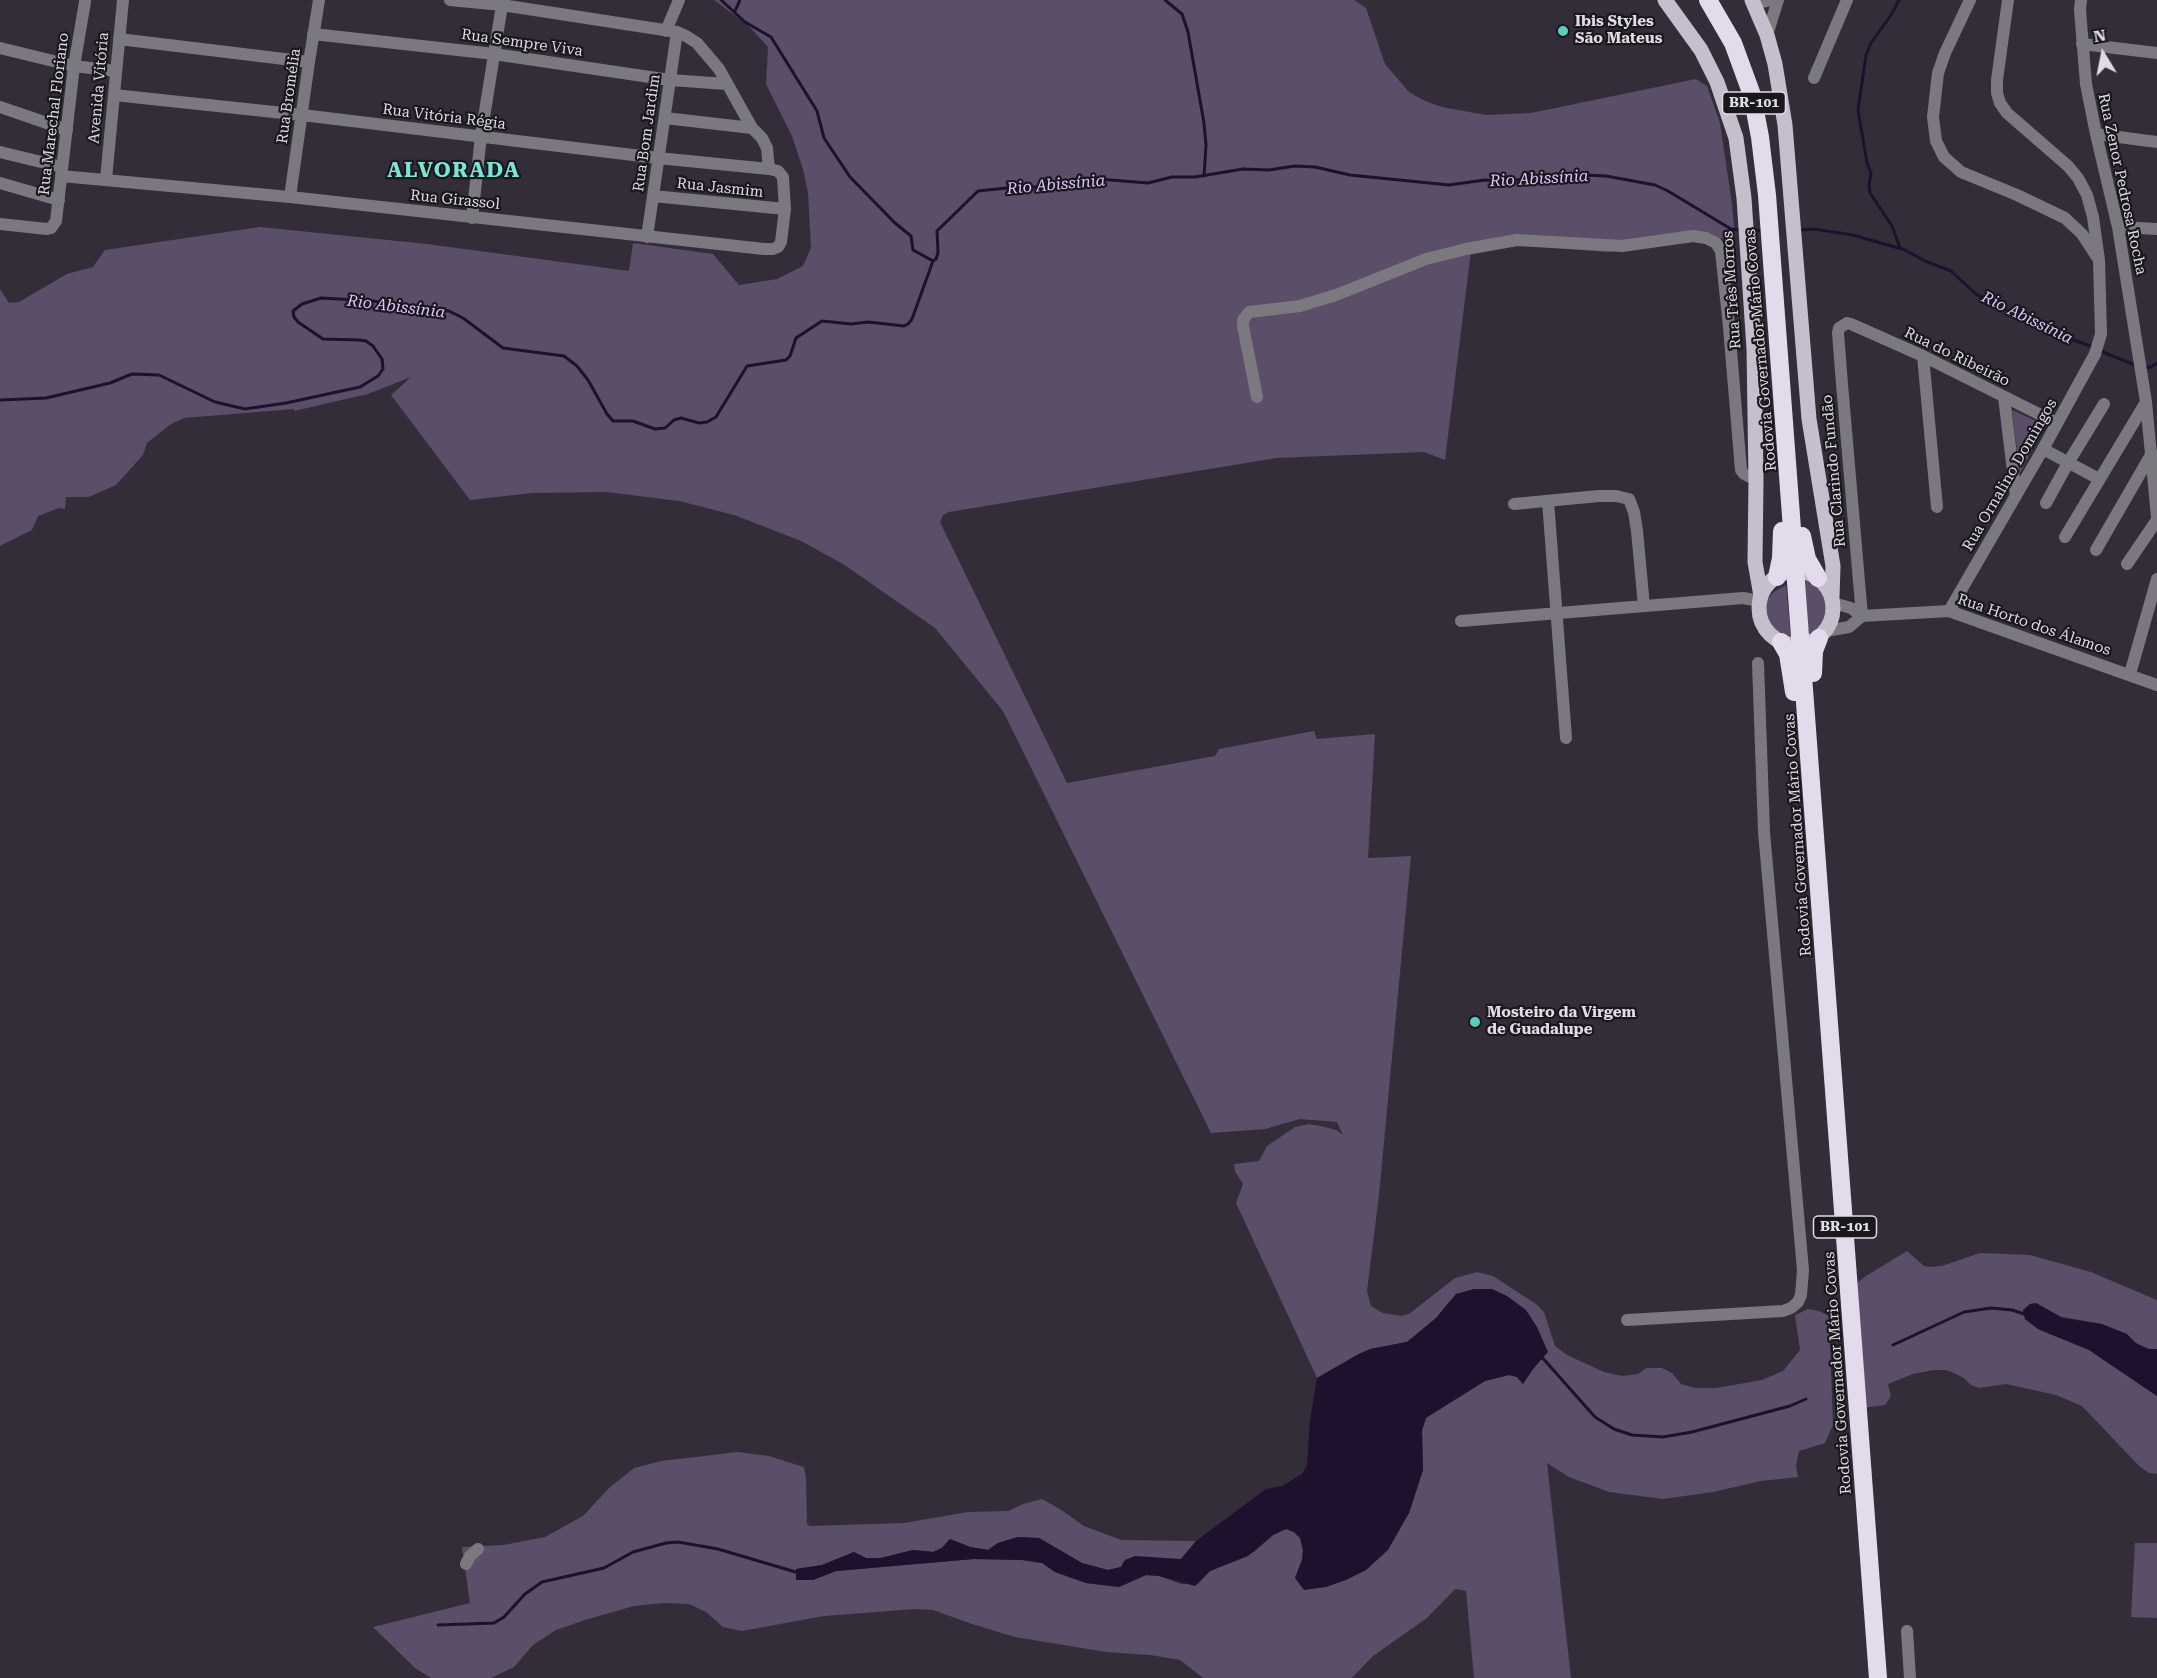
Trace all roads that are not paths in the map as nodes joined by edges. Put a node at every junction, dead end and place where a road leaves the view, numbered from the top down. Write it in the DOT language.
graph roads {
  1 [pos="123,0"];
  2 [pos="319,0"];
  3 [pos="450,0"];
  4 [pos="679,0"];
  5 [pos="1665,0"];
  6 [pos="1708,0"];
  7 [pos="1771,0"];
  8 [pos="1778,0"];
  9 [pos="1847,0"];
  10 [pos="1970,0"];
  11 [pos="2008,0"];
  12 [pos="2081,0"];
  13 [pos="85,2"];
  14 [pos="1753,2"];
  15 [pos="502,5"];
  16 [pos="672,32"];
  17 [pos="313,34"];
  18 [pos="1767,35"];
  19 [pos="119,39"];
  20 [pos="2082,44"];
  21 [pos="0,48"];
  22 [pos="2157,53"];
  23 [pos="494,54"];
  24 [pos="309,62"];
  25 [pos="74,66"];
  26 [pos="116,71"];
  27 [pos="1814,78"];
  28 [pos="670,80"];
  29 [pos="727,84"];
  30 [pos="114,95"];
  31 [pos="0,107"];
  32 [pos="302,115"];
  33 [pos="665,118"];
  34 [pos="752,128"];
  35 [pos="67,130"];
  36 [pos="2096,134"];
  37 [pos="481,136"];
  38 [pos="2157,142"];
  39 [pos="0,152"];
  40 [pos="658,158"];
  41 [pos="770,169"];
  42 [pos="61,171"];
  43 [pos="106,179"];
  44 [pos="0,183"];
  45 [pos="653,196"];
  46 [pos="290,197"];
  47 [pos="59,200"];
  48 [pos="784,209"];
  49 [pos="472,218"];
  50 [pos="0,224"];
  51 [pos="2118,227"];
  52 [pos="2157,230"];
  53 [pos="647,237"];
  54 [pos="2099,260"];
  55 [pos="1843,325"];
  56 [pos="1923,356"];
  57 [pos="1257,397"];
  58 [pos="2004,397"];
  59 [pos="2146,402"];
  60 [pos="2104,404"];
  61 [pos="2058,423"];
  62 [pos="2043,449"];
  63 [pos="2152,453"];
  64 [pos="1788,460"];
  65 [pos="2068,463"];
  66 [pos="2099,479"];
  67 [pos="1756,480"];
  68 [pos="2016,496"];
  69 [pos="1548,501"];
  70 [pos="2046,503"];
  71 [pos="1514,504"];
  72 [pos="1791,506"];
  73 [pos="1937,507"];
  74 [pos="2157,519"];
  75 [pos="2065,537"];
  76 [pos="2096,550"];
  77 [pos="2127,564"];
  78 [pos="1795,571"];
  79 [pos="1777,577"];
  80 [pos="1818,578"];
  81 [pos="2157,579"];
  82 [pos="1761,599"];
  83 [pos="1833,600"];
  84 [pos="1856,604"];
  85 [pos="1644,606"];
  86 [pos="1949,611"];
  87 [pos="1557,613"];
  88 [pos="1862,616"];
  89 [pos="1461,621"];
  90 [pos="1822,634"];
  91 [pos="1781,642"];
  92 [pos="1801,645"];
  93 [pos="1758,663"];
  94 [pos="2130,674"];
  95 [pos="2157,684"];
  96 [pos="1566,738"];
  97 [pos="1809,749"];
  98 [pos="1811,776"];
  99 [pos="1627,1320"];
  100 [pos="478,1549"];
  101 [pos="466,1564"];
  102 [pos="1907,1631"];
  103 [pos="1878,1678"];
  104 [pos="1910,1678"];
  1 -- 19 [label="street, Avenida Vitória"];
  2 -- 17 [label="street, Rua Bromélia"];
  3 -- 15 [label="street"];
  4 -- 16 [label="street, Rua Bom Jardim"];
  5 -- 67 [label="main road, Rua Três Morros"];
  6 -- 64 [label="highway, Rodovia Governador Mário Covas / BR-101"];
  7 -- 14 [label="street"];
  8 -- 18 [label="street"];
  9 -- 27 [label="street"];
  10 -- 54 [label="street"];
  11 -- 54 [label="street, Rua Ornalino Domingos"];
  12 -- 20 [label="street, Rua Zenor Pedrosa Rocha"];
  13 -- 25 [label="street, Rua Marechal Floriano"];
  14 -- 18 [label="main road"];
  15 -- 16 [label="street"];
  15 -- 23 [label="street"];
  16 -- 28 [label="street, Rua Bom Jardim"];
  16 -- 29 [label="street"];
  17 -- 23 [label="street, Rua Sempre Viva"];
  17 -- 24 [label="street, Rua Bromélia"];
  18 -- 83 [label="main road"];
  19 -- 24 [label="street"];
  19 -- 26 [label="street, Avenida Vitória"];
  20 -- 22 [label="street"];
  20 -- 36 [label="street, Rua Zenor Pedrosa Rocha"];
  21 -- 25 [label="street"];
  23 -- 28 [label="street, Rua Sempre Viva"];
  23 -- 37 [label="street"];
  24 -- 32 [label="street, Rua Bromélia"];
  25 -- 26 [label="street"];
  25 -- 35 [label="street, Rua Marechal Floriano"];
  26 -- 30 [label="street, Avenida Vitória"];
  28 -- 29 [label="street, Rua Sempre Viva"];
  28 -- 33 [label="street, Rua Bom Jardim"];
  29 -- 34 [label="street"];
  30 -- 32 [label="street, Rua Vitória Régia"];
  30 -- 43 [label="street, Avenida Vitória"];
  31 -- 35 [label="street"];
  32 -- 37 [label="street, Rua Vitória Régia"];
  32 -- 46 [label="street, Rua Bromélia"];
  33 -- 34 [label="street"];
  33 -- 40 [label="street, Rua Bom Jardim"];
  34 -- 41 [label="street"];
  35 -- 42 [label="street, Rua Marechal Floriano"];
  36 -- 38 [label="street"];
  36 -- 51 [label="street, Rua Zenor Pedrosa Rocha"];
  37 -- 40 [label="street, Rua Vitória Régia"];
  37 -- 49 [label="street"];
  39 -- 42 [label="street, Rua Girassol"];
  40 -- 41 [label="street, Rua Vitória Régia"];
  40 -- 45 [label="street, Rua Bom Jardim"];
  41 -- 48 [label="street"];
  42 -- 43 [label="street, Rua Girassol"];
  42 -- 47 [label="street, Rua Marechal Floriano"];
  43 -- 46 [label="street, Rua Girassol"];
  44 -- 47 [label="street"];
  45 -- 48 [label="street, Rua Jasmim"];
  45 -- 53 [label="street, Rua Bom Jardim"];
  46 -- 49 [label="street, Rua Girassol"];
  47 -- 50 [label="street, Rua Marechal Floriano"];
  48 -- 53 [label="street, Rua Girassol"];
  49 -- 53 [label="street, Rua Girassol"];
  51 -- 52 [label="street"];
  51 -- 59 [label="street, Rua Zenor Pedrosa Rocha"];
  54 -- 61 [label="street, Rua Ornalino Domingos"];
  55 -- 56 [label="street, Rua do Ribeirão"];
  55 -- 84 [label="street, Rua Clarindo Fundão"];
  56 -- 58 [label="street, Rua do Ribeirão"];
  56 -- 73 [label="street"];
  57 -- 67 [label="street"];
  58 -- 61 [label="street, Rua do Ribeirão"];
  58 -- 68 [label="street"];
  59 -- 63 [label="street, Rua Zenor Pedrosa Rocha"];
  59 -- 66 [label="street"];
  60 -- 65 [label="street"];
  61 -- 62 [label="street, Rua Ornalino Domingos"];
  62 -- 65 [label="street"];
  62 -- 68 [label="street, Rua Ornalino Domingos"];
  63 -- 74 [label="street, Rua Zenor Pedrosa Rocha"];
  63 -- 76 [label="street"];
  64 -- 72 [label="highway, Rodovia Governador Mário Covas / BR-101"];
  64 -- 79 [label="highway"];
  65 -- 66 [label="street"];
  65 -- 70 [label="street"];
  66 -- 75 [label="street"];
  67 -- 82 [label="main road, Rua Três Morros"];
  68 -- 86 [label="street, Rua Ornalino Domingos"];
  69 -- 71 [label="street"];
  69 -- 85 [label="street"];
  69 -- 87 [label="street"];
  72 -- 78 [label="highway, Rodovia Governador Mário Covas / BR-101"];
  72 -- 80 [label="highway"];
  74 -- 77 [label="street"];
  78 -- 79 [label="main road"];
  78 -- 80 [label="main road"];
  78 -- 92 [label="highway, Rodovia Governador Mário Covas / BR-101"];
  79 -- 82 [label="main road"];
  80 -- 83 [label="main road"];
  81 -- 94 [label="street"];
  82 -- 85 [label="street"];
  82 -- 91 [label="main road, Rua Três Morros"];
  83 -- 84 [label="street"];
  83 -- 90 [label="main road"];
  84 -- 88 [label="street, Rua Clarindo Fundão"];
  85 -- 87 [label="street"];
  86 -- 88 [label="street, Rua Horto dos Álamos"];
  86 -- 94 [label="street, Rua Horto dos Álamos"];
  87 -- 89 [label="street"];
  87 -- 96 [label="street"];
  88 -- 90 [label="street"];
  90 -- 92 [label="main road"];
  90 -- 98 [label="highway"];
  91 -- 92 [label="main road"];
  91 -- 97 [label="highway"];
  92 -- 97 [label="highway, Rodovia Governador Mário Covas / BR-101"];
  93 -- 99 [label="street"];
  94 -- 95 [label="street, Rua Horto dos Álamos"];
  97 -- 98 [label="highway, Rodovia Governador Mário Covas / BR-101"];
  98 -- 103 [label="highway, Rodovia Governador Mário Covas / BR-101"];
  100 -- 101 [label="street"];
  102 -- 104 [label="street"];
}
